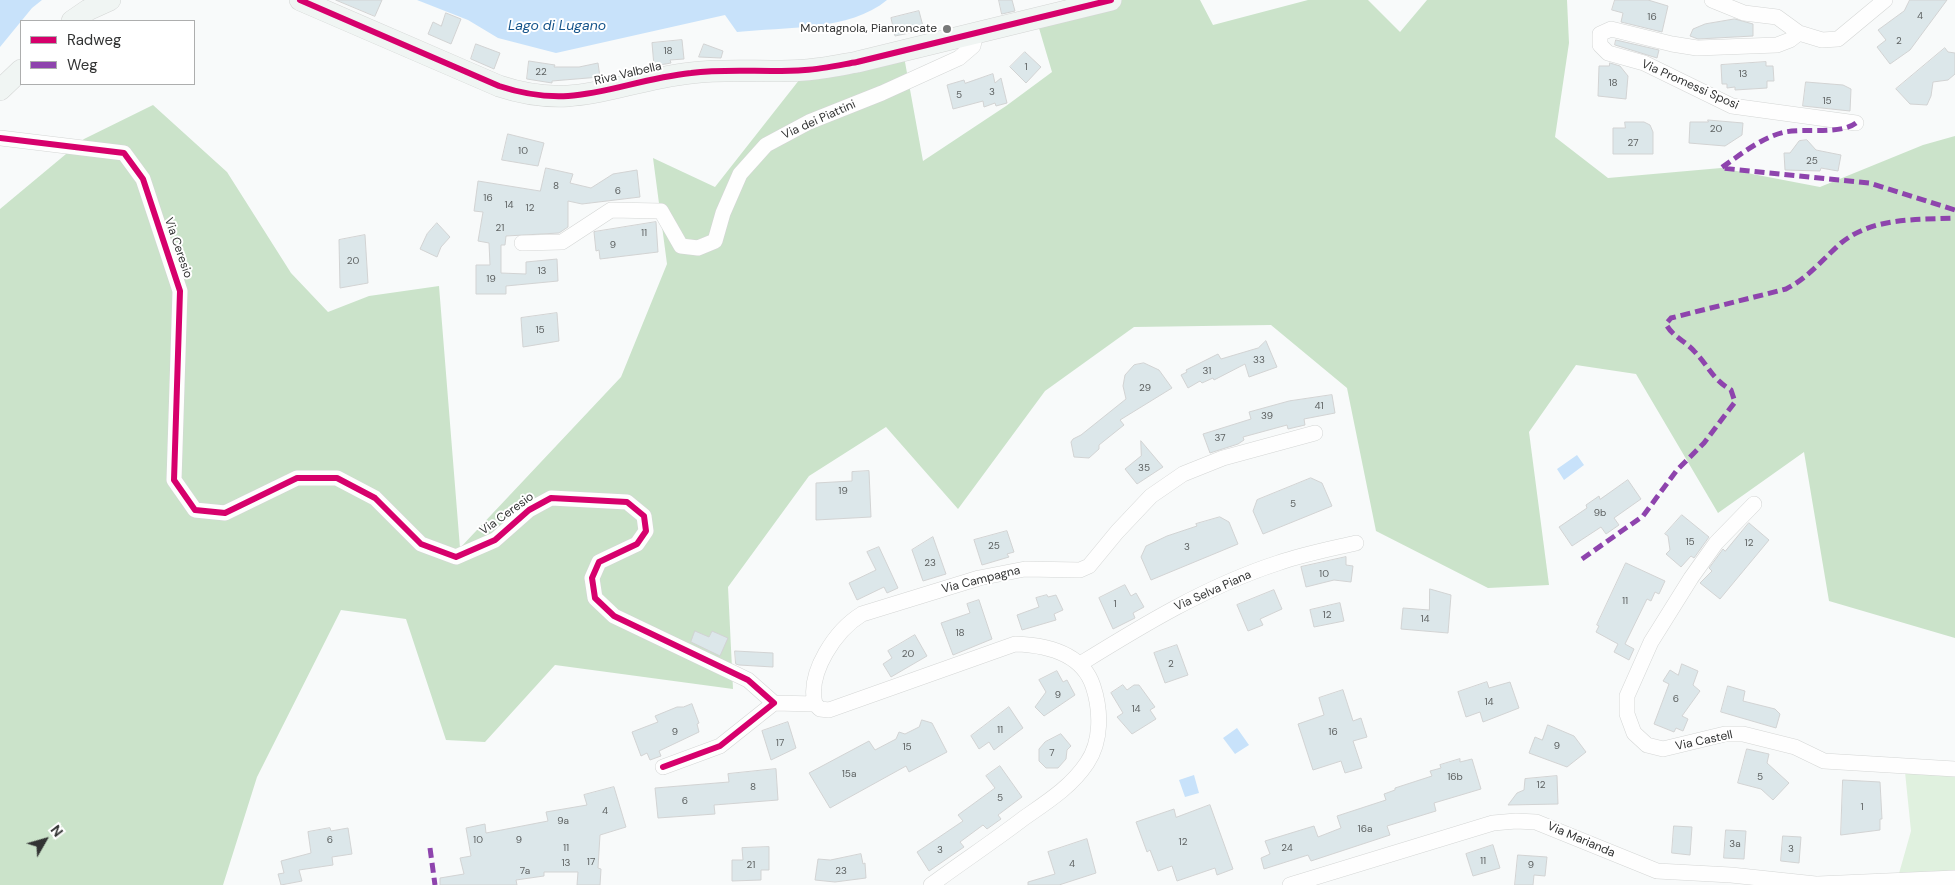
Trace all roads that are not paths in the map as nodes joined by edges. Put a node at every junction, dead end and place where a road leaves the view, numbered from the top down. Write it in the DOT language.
graph roads {
  1 [pos="110,0"];
  2 [pos="300,0"];
  3 [pos="1111,0"];
  4 [pos="1712,0"];
  5 [pos="1885,0"];
  6 [pos="73,20"];
  7 [pos="976,33"];
  8 [pos="1799,34"];
  9 [pos="20,71"];
  10 [pos="0,90"];
  11 [pos="1856,123"];
  12 [pos="0,138"];
  13 [pos="522,243"];
  14 [pos="1315,433"];
  15 [pos="1754,504"];
  16 [pos="1356,543"];
  17 [pos="1080,664"];
  18 [pos="774,703"];
  19 [pos="815,704"];
  20 [pos="663,767"];
  21 [pos="1955,769"];
  22 [pos="1955,878"];
  23 [pos="1821,884"];
  24 [pos="932,885"];
  25 [pos="1290,885"];
  1 -- 6 [label="main road"];
  2 -- 7 [label="main road, Riva Valbella"];
  3 -- 7 [label="main road, Riva Valbella"];
  4 -- 8 [label="street"];
  5 -- 8 [label="street"];
  7 -- 13 [label="street, Via dei Piattini"];
  8 -- 11 [label="street, Via Promessi Sposi"];
  9 -- 10 [label="main road"];
  12 -- 18 [label="street, Via Ceresio"];
  14 -- 19 [label="street, Via Campagna"];
  15 -- 21 [label="street, Via Castell"];
  16 -- 17 [label="street, Via Selva Piana"];
  17 -- 19 [label="street"];
  17 -- 24 [label="street"];
  18 -- 19 [label="street"];
  18 -- 20 [label="street"];
  22 -- 23 [label="street, Via Marianda"];
  23 -- 25 [label="street, Via Marianda"];
}
